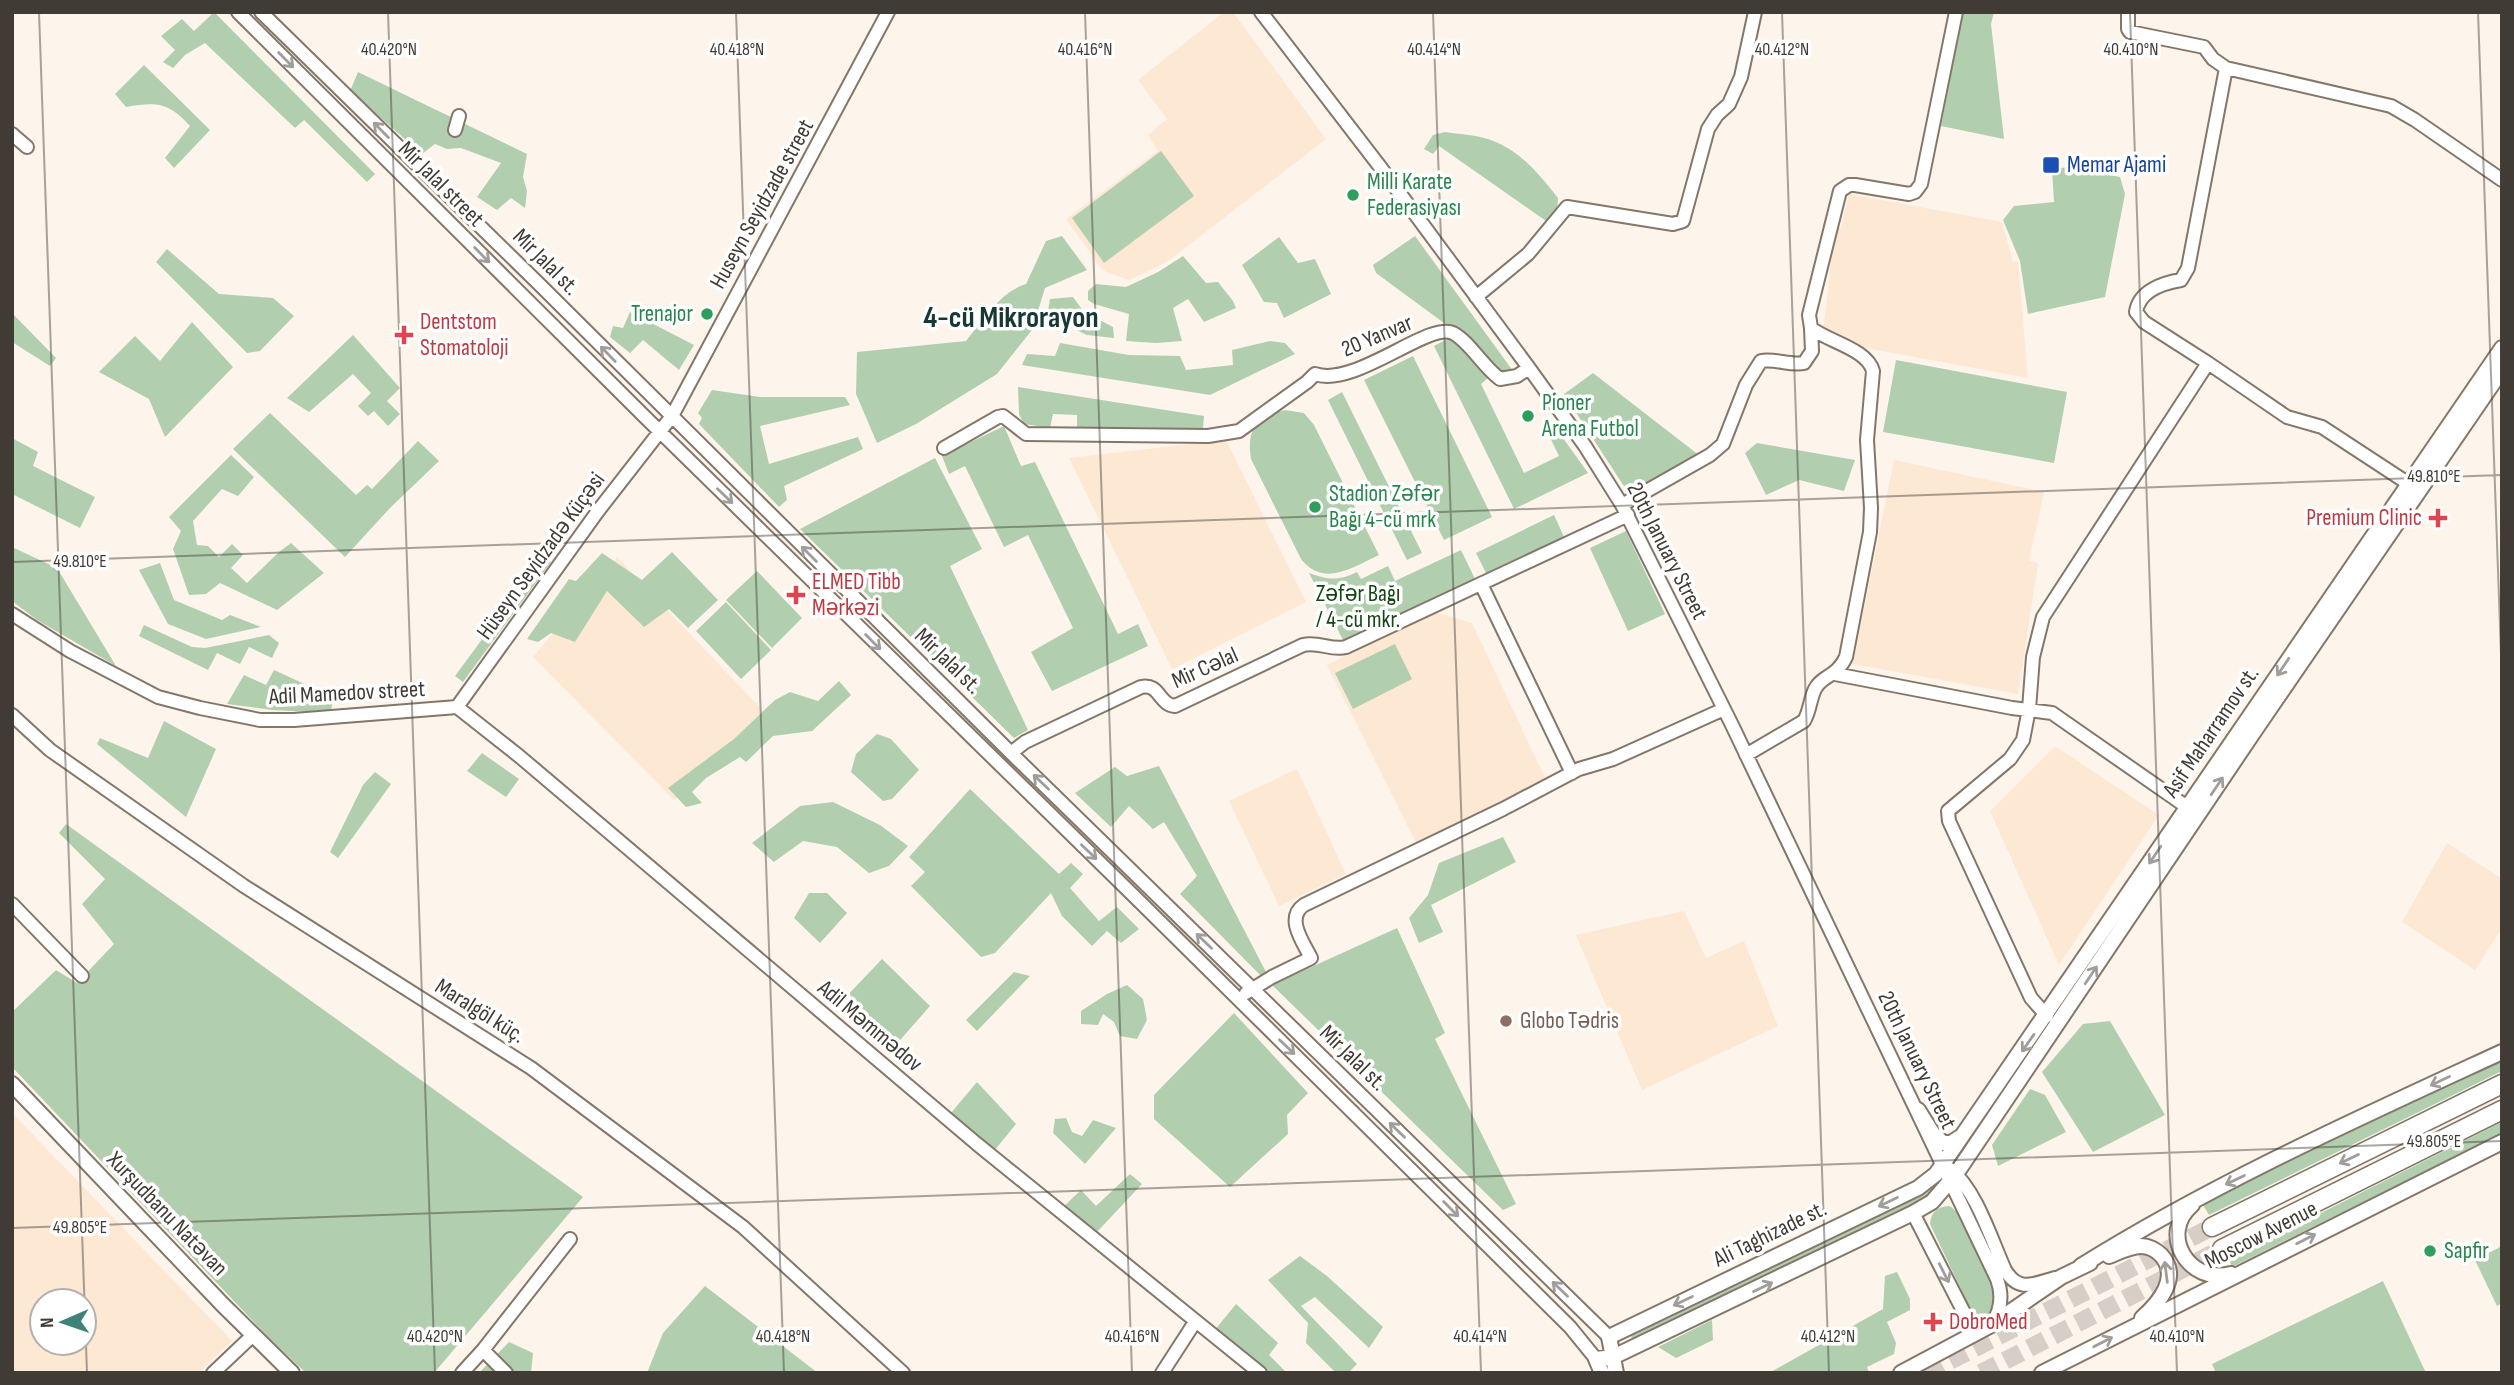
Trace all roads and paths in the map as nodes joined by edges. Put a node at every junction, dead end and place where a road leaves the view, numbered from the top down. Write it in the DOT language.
graph roads {
  1 [pos="238,12"];
  2 [pos="261,12"];
  3 [pos="888,12"];
  4 [pos="1261,12"];
  5 [pos="1755,12"];
  6 [pos="1956,12"];
  7 [pos="2128,12"];
  8 [pos="2226,68"];
  9 [pos="460,116"];
  10 [pos="455,130"];
  11 [pos="12,134"];
  12 [pos="27,147"];
  13 [pos="2502,180"];
  14 [pos="1476,297"];
  15 [pos="1811,328"];
  16 [pos="2502,348"];
  17 [pos="2208,363"];
  18 [pos="1529,368"];
  19 [pos="2502,370"];
  20 [pos="644,416"];
  21 [pos="672,416"];
  22 [pos="660,431"];
  23 [pos="944,448"];
  24 [pos="2416,481"];
  25 [pos="1625,510"];
  26 [pos="1482,584"];
  27 [pos="12,614"];
  28 [pos="1835,674"];
  29 [pos="457,708"];
  30 [pos="1724,709"];
  31 [pos="2029,709"];
  32 [pos="12,715"];
  33 [pos="1011,753"];
  34 [pos="1746,755"];
  35 [pos="1572,773"];
  36 [pos="2193,811"];
  37 [pos="12,904"];
  38 [pos="82,976"];
  39 [pos="1252,989"];
  40 [pos="1238,999"];
  41 [pos="2047,1016"];
  42 [pos="2502,1052"];
  43 [pos="12,1084"];
  44 [pos="2501,1084"];
  45 [pos="1918,1110"];
  46 [pos="2502,1110"];
  47 [pos="2502,1142"];
  48 [pos="1964,1144"];
  49 [pos="1944,1165"];
  50 [pos="1954,1177"];
  51 [pos="2202,1197"];
  52 [pos="1913,1213"];
  53 [pos="1490,1220"];
  54 [pos="2212,1227"];
  55 [pos="1476,1234"];
  56 [pos="570,1239"];
  57 [pos="2222,1249"];
  58 [pos="2081,1266"];
  59 [pos="2244,1271"];
  60 [pos="2061,1277"];
  61 [pos="1195,1322"];
  62 [pos="1991,1325"];
  63 [pos="2133,1327"];
  64 [pos="1626,1328"];
  65 [pos="1975,1334"];
  66 [pos="253,1335"];
  67 [pos="1609,1337"];
  68 [pos="1634,1348"];
  69 [pos="483,1350"];
  70 [pos="1612,1357"];
  71 [pos="1596,1359"];
  72 [pos="213,1373"];
  73 [pos="292,1373"];
  74 [pos="462,1373"];
  75 [pos="506,1373"];
  76 [pos="903,1373"];
  77 [pos="1162,1373"];
  78 [pos="1260,1373"];
  79 [pos="1602,1373"];
  80 [pos="1616,1373"];
  81 [pos="1901,1373"];
  82 [pos="2042,1373"];
  1 -- 20 [label="street, Mir Jalal street, one-way"];
  21 -- 2 [label="street, Mir Jalal st., one-way"];
  3 -- 21 [label="street, Huseyn Seyidzade street"];
  4 -- 14 [label="street, 20th January Street"];
  5 -- 14 [label="street"];
  6 -- 15 [label="street"];
  7 -- 8 [label="street"];
  8 -- 13 [label="street"];
  8 -- 17 [label="street"];
  9 -- 10 [label="street"];
  11 -- 12 [label="street"];
  14 -- 18 [label="street, 20th January Street"];
  15 -- 25 [label="street"];
  15 -- 28 [label="street"];
  16 -- 24 [label="main road, Asif Maharramov st."];
  17 -- 24 [label="street"];
  17 -- 31 [label="street"];
  18 -- 23 [label="street, 20 Yanvar"];
  18 -- 25 [label="street, 20th January Street"];
  19 -- 24 [label="main road, Asif Maharramov st."];
  20 -- 22 [label="street, Mir Jalal st."];
  21 -- 22 [label="street, Huseyn Seyidzade street"];
  33 -- 21 [label="street, Mir Jalal st., one-way"];
  22 -- 29 [label="street, Hüseyn Seyidzadə Küçəsi"];
  22 -- 40 [label="street, Mir Jalal st., one-way"];
  24 -- 36 [label="main road, Asif Maharramov st."];
  25 -- 26 [label="street"];
  25 -- 30 [label="street, 20th January Street"];
  26 -- 33 [label="street, Mir Cəlal"];
  26 -- 35 [label="street"];
  27 -- 29 [label="street, Adil Mamedov street"];
  28 -- 31 [label="street"];
  28 -- 34 [label="street"];
  29 -- 61 [label="street, Adil Məmmədov"];
  30 -- 34 [label="street, 20th January Street"];
  30 -- 35 [label="street"];
  31 -- 36 [label="street"];
  31 -- 41 [label="street"];
  32 -- 76 [label="street, Maralgöl küç."];
  39 -- 33 [label="street, Mir Jalal st., one-way"];
  34 -- 45 [label="street, 20th January Street"];
  35 -- 39 [label="street"];
  36 -- 41 [label="main road, Asif Maharramov st., one-way"];
  48 -- 36 [label="main road, Asif Maharramov st., one-way"];
  37 -- 38 [label="street"];
  39 -- 40 [label="street"];
  53 -- 39 [label="street, Mir Jalal st., one-way"];
  40 -- 55 [label="street, Mir Jalal st., one-way"];
  41 -- 48 [label="main road, Asif Maharramov st., one-way"];
  42 -- 51 [label="main road, one-way"];
  43 -- 66 [label="main road, Xurşudbanu Natəvan"];
  44 -- 54 [label="highway, Moscow Avenue, one-way"];
  45 -- 48 [label="main road"];
  45 -- 49 [label="street, 20th January Street"];
  46 -- 57 [label="highway, Moscow Avenue"];
  59 -- 47 [label="main road, Moscow Avenue, one-way"];
  48 -- 49 [label="main road, Ali Taghizade st."];
  48 -- 50 [label="main road, Ali Taghizade st."];
  49 -- 50 [label="street, 20th January Street"];
  49 -- 64 [label="main road, Ali Taghizade st., one-way"];
  50 -- 52 [label="main road, Ali Taghizade st."];
  50 -- 60 [label="street"];
  50 -- 62 [label="street"];
  51 -- 58 [label="main road"];
  51 -- 59 [label="main road"];
  52 -- 65 [label="street, one-way"];
  68 -- 52 [label="main road, Ali Taghizade st., one-way"];
  53 -- 55 [label="street"];
  67 -- 53 [label="street, Mir Jalal st., one-way"];
  55 -- 71 [label="street, Mir Jalal st."];
  56 -- 69 [label="street"];
  58 -- 60 [label="main road"];
  63 -- 58 [label="main road, one-way"];
  59 -- 63 [label="main road, Moscow Avenue"];
  60 -- 62 [label="main road"];
  61 -- 77 [label="street"];
  61 -- 78 [label="street, Adil Məmmədov"];
  62 -- 65 [label="main road"];
  82 -- 63 [label="main road, Moscow Avenue, one-way"];
  64 -- 67 [label="main road, Ali Taghizade st."];
  64 -- 68 [label="main road"];
  65 -- 81 [label="main road"];
  66 -- 72 [label="street"];
  66 -- 73 [label="main road, Xurşudbanu Natəvan"];
  67 -- 70 [label="main road"];
  67 -- 71 [label="main road"];
  68 -- 70 [label="main road, Ali Taghizade st."];
  69 -- 74 [label="street"];
  69 -- 75 [label="street"];
  70 -- 71 [label="main road, Ali Taghizade st."];
  70 -- 80 [label="main road"];
  71 -- 79 [label="main road"];
}
